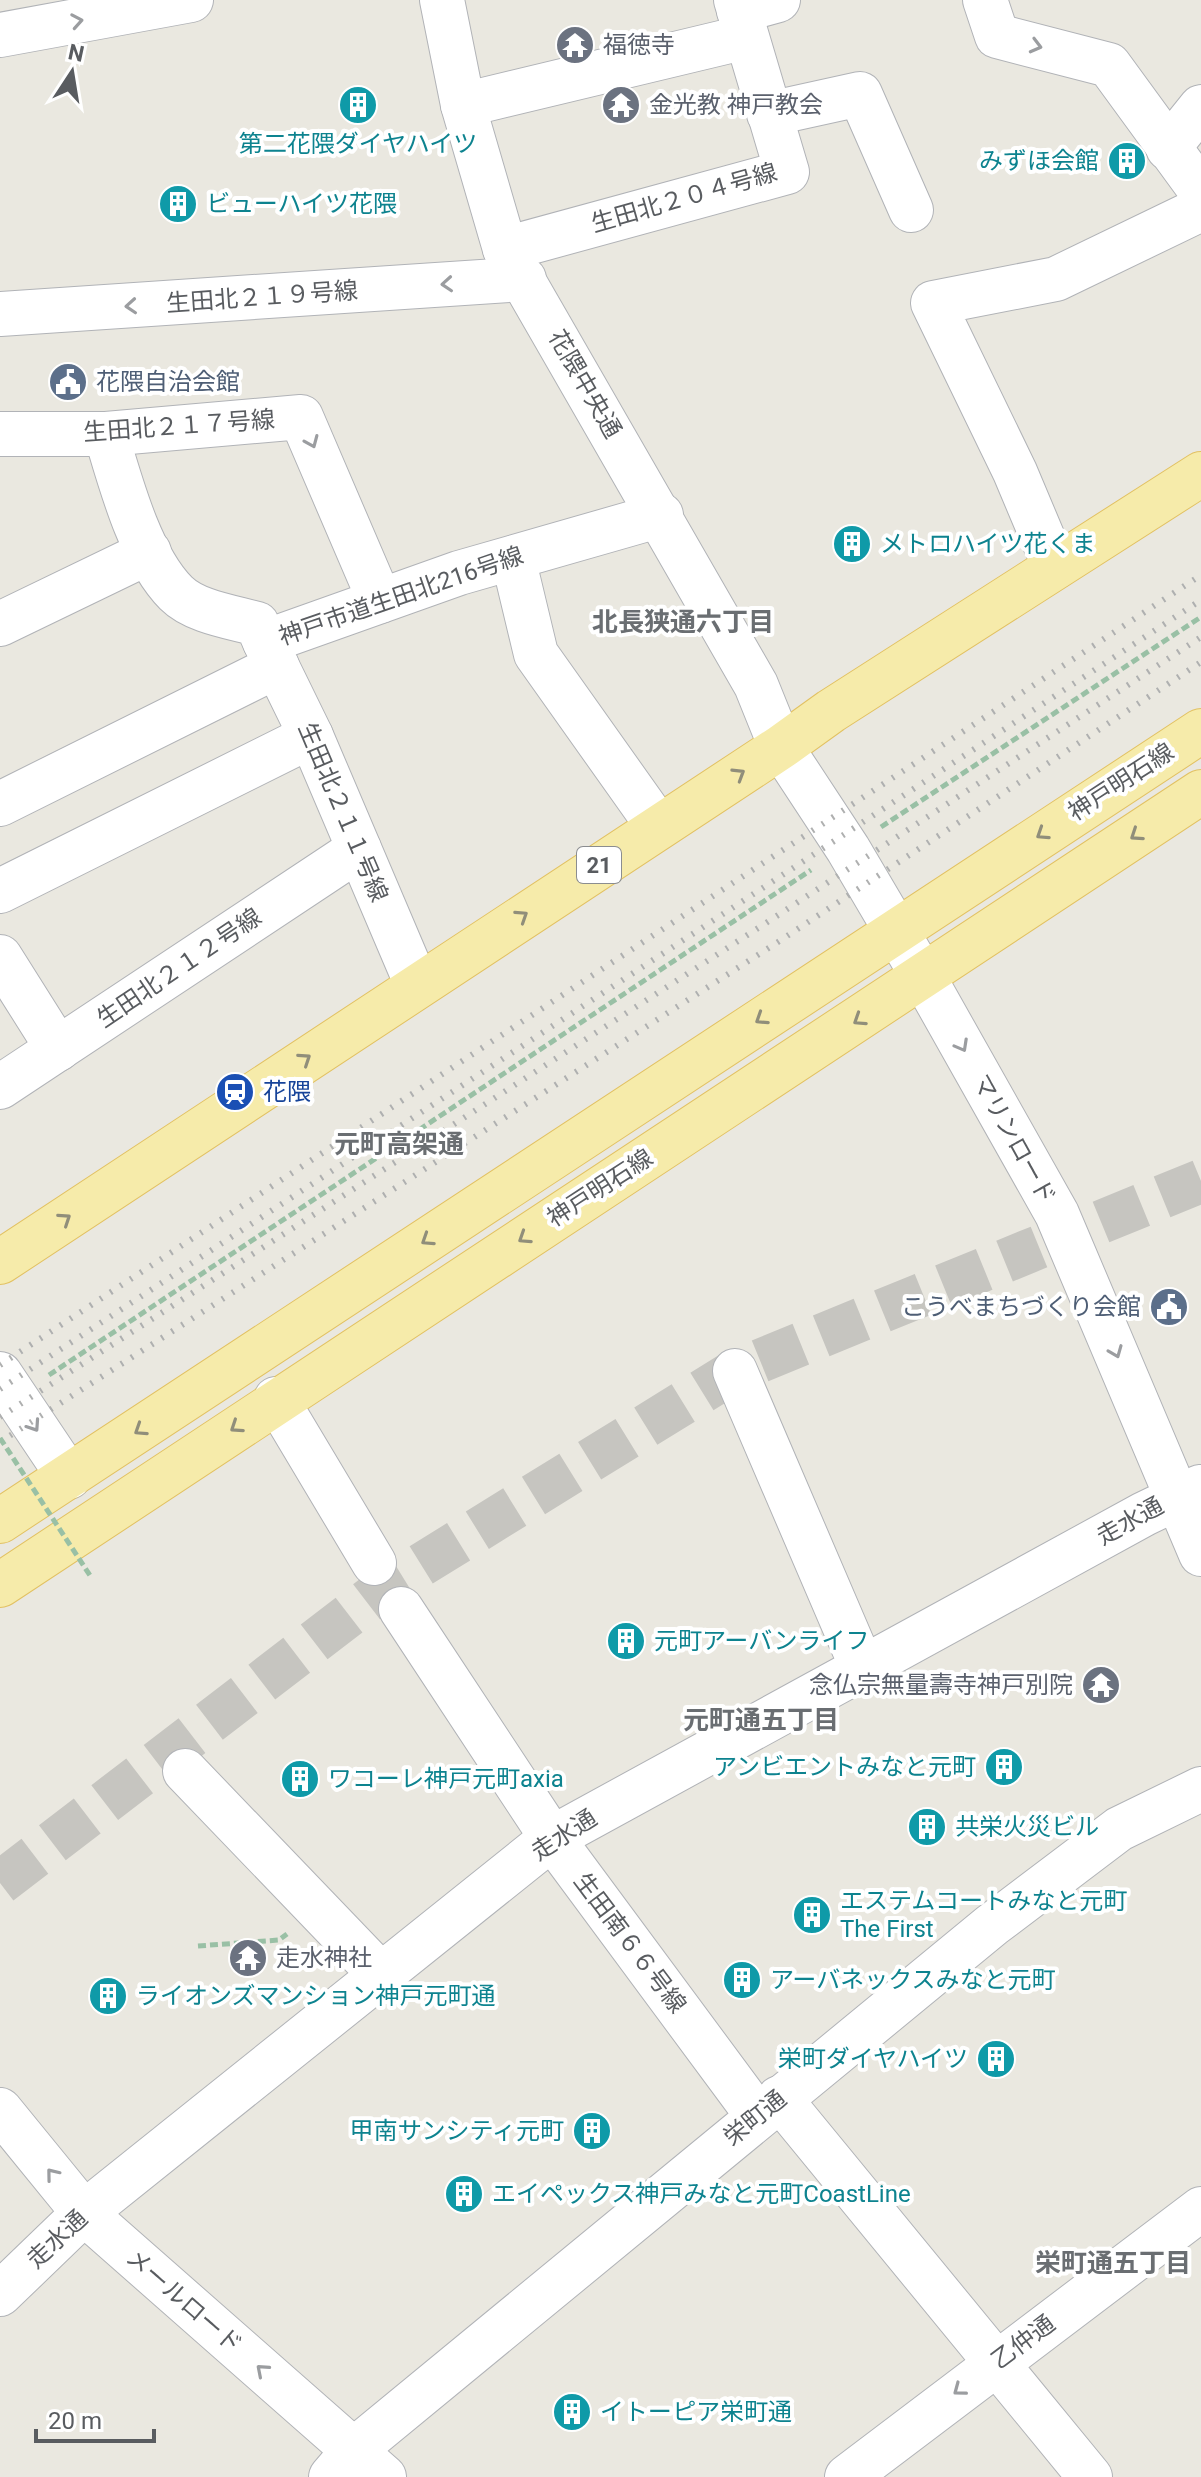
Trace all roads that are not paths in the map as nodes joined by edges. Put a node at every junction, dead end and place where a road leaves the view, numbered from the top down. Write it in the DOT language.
graph roads {
  1 [pos="191,0"];
  2 [pos="442,0"];
  3 [pos="985,0"];
  4 [pos="750,12"];
  5 [pos="0,35"];
  6 [pos="463,105"];
  7 [pos="1201,107"];
  8 [pos="769,114"];
  9 [pos="1168,148"];
  10 [pos="1201,191"];
  11 [pos="1201,209"];
  12 [pos="911,210"];
  13 [pos="515,264"];
  14 [pos="0,314"];
  15 [pos="0,434"];
  16 [pos="106,434"];
  17 [pos="1201,474"];
  18 [pos="661,515"];
  19 [pos="149,552"];
  20 [pos="513,558"];
  21 [pos="1055,567"];
  22 [pos="380,601"];
  23 [pos="0,624"];
  24 [pos="271,654"];
  25 [pos="1201,731"];
  26 [pos="311,736"];
  27 [pos="781,747"];
  28 [pos="1201,792"];
  29 [pos="0,804"];
  30 [pos="658,826"];
  31 [pos="359,849"];
  32 [pos="0,891"];
  33 [pos="896,930"];
  34 [pos="0,957"];
  35 [pos="924,978"];
  36 [pos="417,985"];
  37 [pos="58,1049"];
  38 [pos="0,1087"];
  39 [pos="0,1262"];
  40 [pos="735,1371"];
  41 [pos="7,1386"];
  42 [pos="276,1399"];
  43 [pos="69,1477"];
  44 [pos="1188,1492"];
  45 [pos="0,1521"];
  46 [pos="1201,1554"];
  47 [pos="374,1563"];
  48 [pos="0,1585"];
  49 [pos="401,1609"];
  50 [pos="862,1667"];
  51 [pos="185,1771"];
  52 [pos="1201,1789"];
  53 [pos="552,1838"];
  54 [pos="381,1975"];
  55 [pos="768,2106"];
  56 [pos="0,2110"];
  57 [pos="1201,2209"];
  58 [pos="84,2213"];
  59 [pos="0,2294"];
  60 [pos="996,2363"];
  61 [pos="356,2468"];
  62 [pos="847,2477"];
  63 [pos="1090,2477"];
  5 -- 1 [label="street, one-way"];
  2 -- 6 [label="street, 花隈中央通"];
  3 -- 9 [label="street, one-way"];
  4 -- 6 [label="street"];
  4 -- 8 [label="street, 生田北２０４号線"];
  6 -- 13 [label="street, 花隈中央通"];
  7 -- 9 [label="street"];
  8 -- 12 [label="street"];
  8 -- 13 [label="street, 生田北２０４号線"];
  9 -- 10 [label="street"];
  11 -- 21 [label="street"];
  13 -- 14 [label="street, 生田北２１９号線, one-way"];
  13 -- 18 [label="street, 花隈中央通"];
  15 -- 16 [label="street, 生田北２１７号線"];
  16 -- 19 [label="street, 神戸市道生田北216号線"];
  16 -- 22 [label="street, 生田北２１７号線, one-way"];
  17 -- 21 [label="main road, 21"];
  18 -- 20 [label="street, 神戸市道生田北216号線"];
  18 -- 27 [label="street, 花隈中央通"];
  19 -- 23 [label="street"];
  19 -- 24 [label="street, 神戸市道生田北216号線"];
  20 -- 22 [label="street, 神戸市道生田北216号線"];
  20 -- 30 [label="street"];
  21 -- 27 [label="main road, 21"];
  22 -- 24 [label="street, 神戸市道生田北216号線"];
  24 -- 26 [label="street, 生田北２１１号線"];
  24 -- 29 [label="street"];
  25 -- 33 [label="main road, 神戸明石線, one-way"];
  26 -- 31 [label="street, 生田北２１１号線"];
  26 -- 32 [label="street"];
  30 -- 27 [label="main road, 21, one-way"];
  27 -- 33 [label="street, マリンロード"];
  28 -- 35 [label="main road, 神戸明石線, one-way"];
  36 -- 30 [label="main road, 21, one-way"];
  31 -- 36 [label="street, 生田北２１１号線"];
  31 -- 37 [label="street, 生田北２１２号線"];
  33 -- 35 [label="street, マリンロード"];
  33 -- 43 [label="main road, 神戸明石線, one-way"];
  34 -- 37 [label="street"];
  35 -- 42 [label="main road, 神戸明石線, one-way"];
  35 -- 44 [label="street, マリンロード, one-way"];
  39 -- 36 [label="main road, 21, one-way"];
  37 -- 38 [label="street, 生田北２１２号線"];
  40 -- 50 [label="street"];
  41 -- 43 [label="street, one-way"];
  42 -- 47 [label="street"];
  42 -- 48 [label="main road, 神戸明石線, one-way"];
  43 -- 45 [label="main road, 神戸明石線"];
  44 -- 46 [label="street, マリンロード"];
  44 -- 50 [label="street, 走水通"];
  49 -- 53 [label="street, 生田南６６号線"];
  50 -- 53 [label="street, 走水通"];
  51 -- 54 [label="street"];
  52 -- 55 [label="street, 栄町通"];
  53 -- 54 [label="street, 走水通"];
  53 -- 55 [label="street, 生田南６６号線"];
  54 -- 58 [label="street, 走水通"];
  55 -- 60 [label="street, 生田南６６号線"];
  55 -- 61 [label="street, 栄町通"];
  58 -- 56 [label="street, メールロード, one-way"];
  57 -- 60 [label="street, 乙仲通"];
  58 -- 59 [label="street, 走水通"];
  61 -- 58 [label="street, メールロード, one-way"];
  60 -- 62 [label="street, 乙仲通, one-way"];
  60 -- 63 [label="street, 生田南６６号線"];
}
